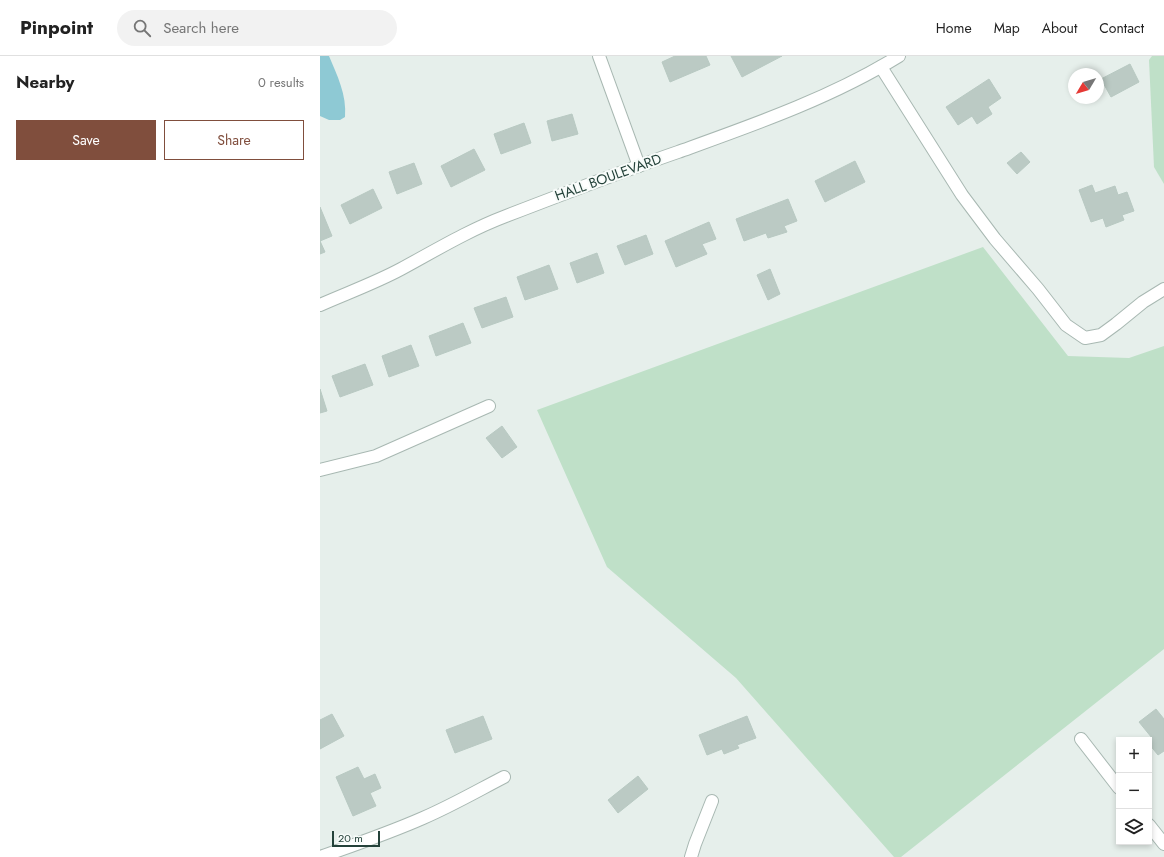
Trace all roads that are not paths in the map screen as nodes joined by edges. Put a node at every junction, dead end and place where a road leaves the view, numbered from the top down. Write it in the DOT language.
graph roads {
  1 [pos="599,56"];
  2 [pos="899,56"];
  3 [pos="881,67"];
  4 [pos="639,166"];
  5 [pos="1164,289"];
  6 [pos="320,305"];
  7 [pos="489,406"];
  8 [pos="320,470"];
  9 [pos="1081,739"];
  10 [pos="504,777"];
  11 [pos="1116,784"];
  12 [pos="712,801"];
  13 [pos="1152,830"];
  14 [pos="1164,844"];
  15 [pos="320,857"];
  16 [pos="691,857"];
  1 -- 4 [label="street"];
  2 -- 3 [label="street, HALL BOULEVARD"];
  3 -- 4 [label="street, HALL BOULEVARD"];
  3 -- 5 [label="street"];
  4 -- 6 [label="street, HALL BOULEVARD"];
  7 -- 8 [label="street"];
  9 -- 11 [label="street"];
  10 -- 15 [label="street"];
  12 -- 16 [label="street"];
  13 -- 14 [label="street"];
}
